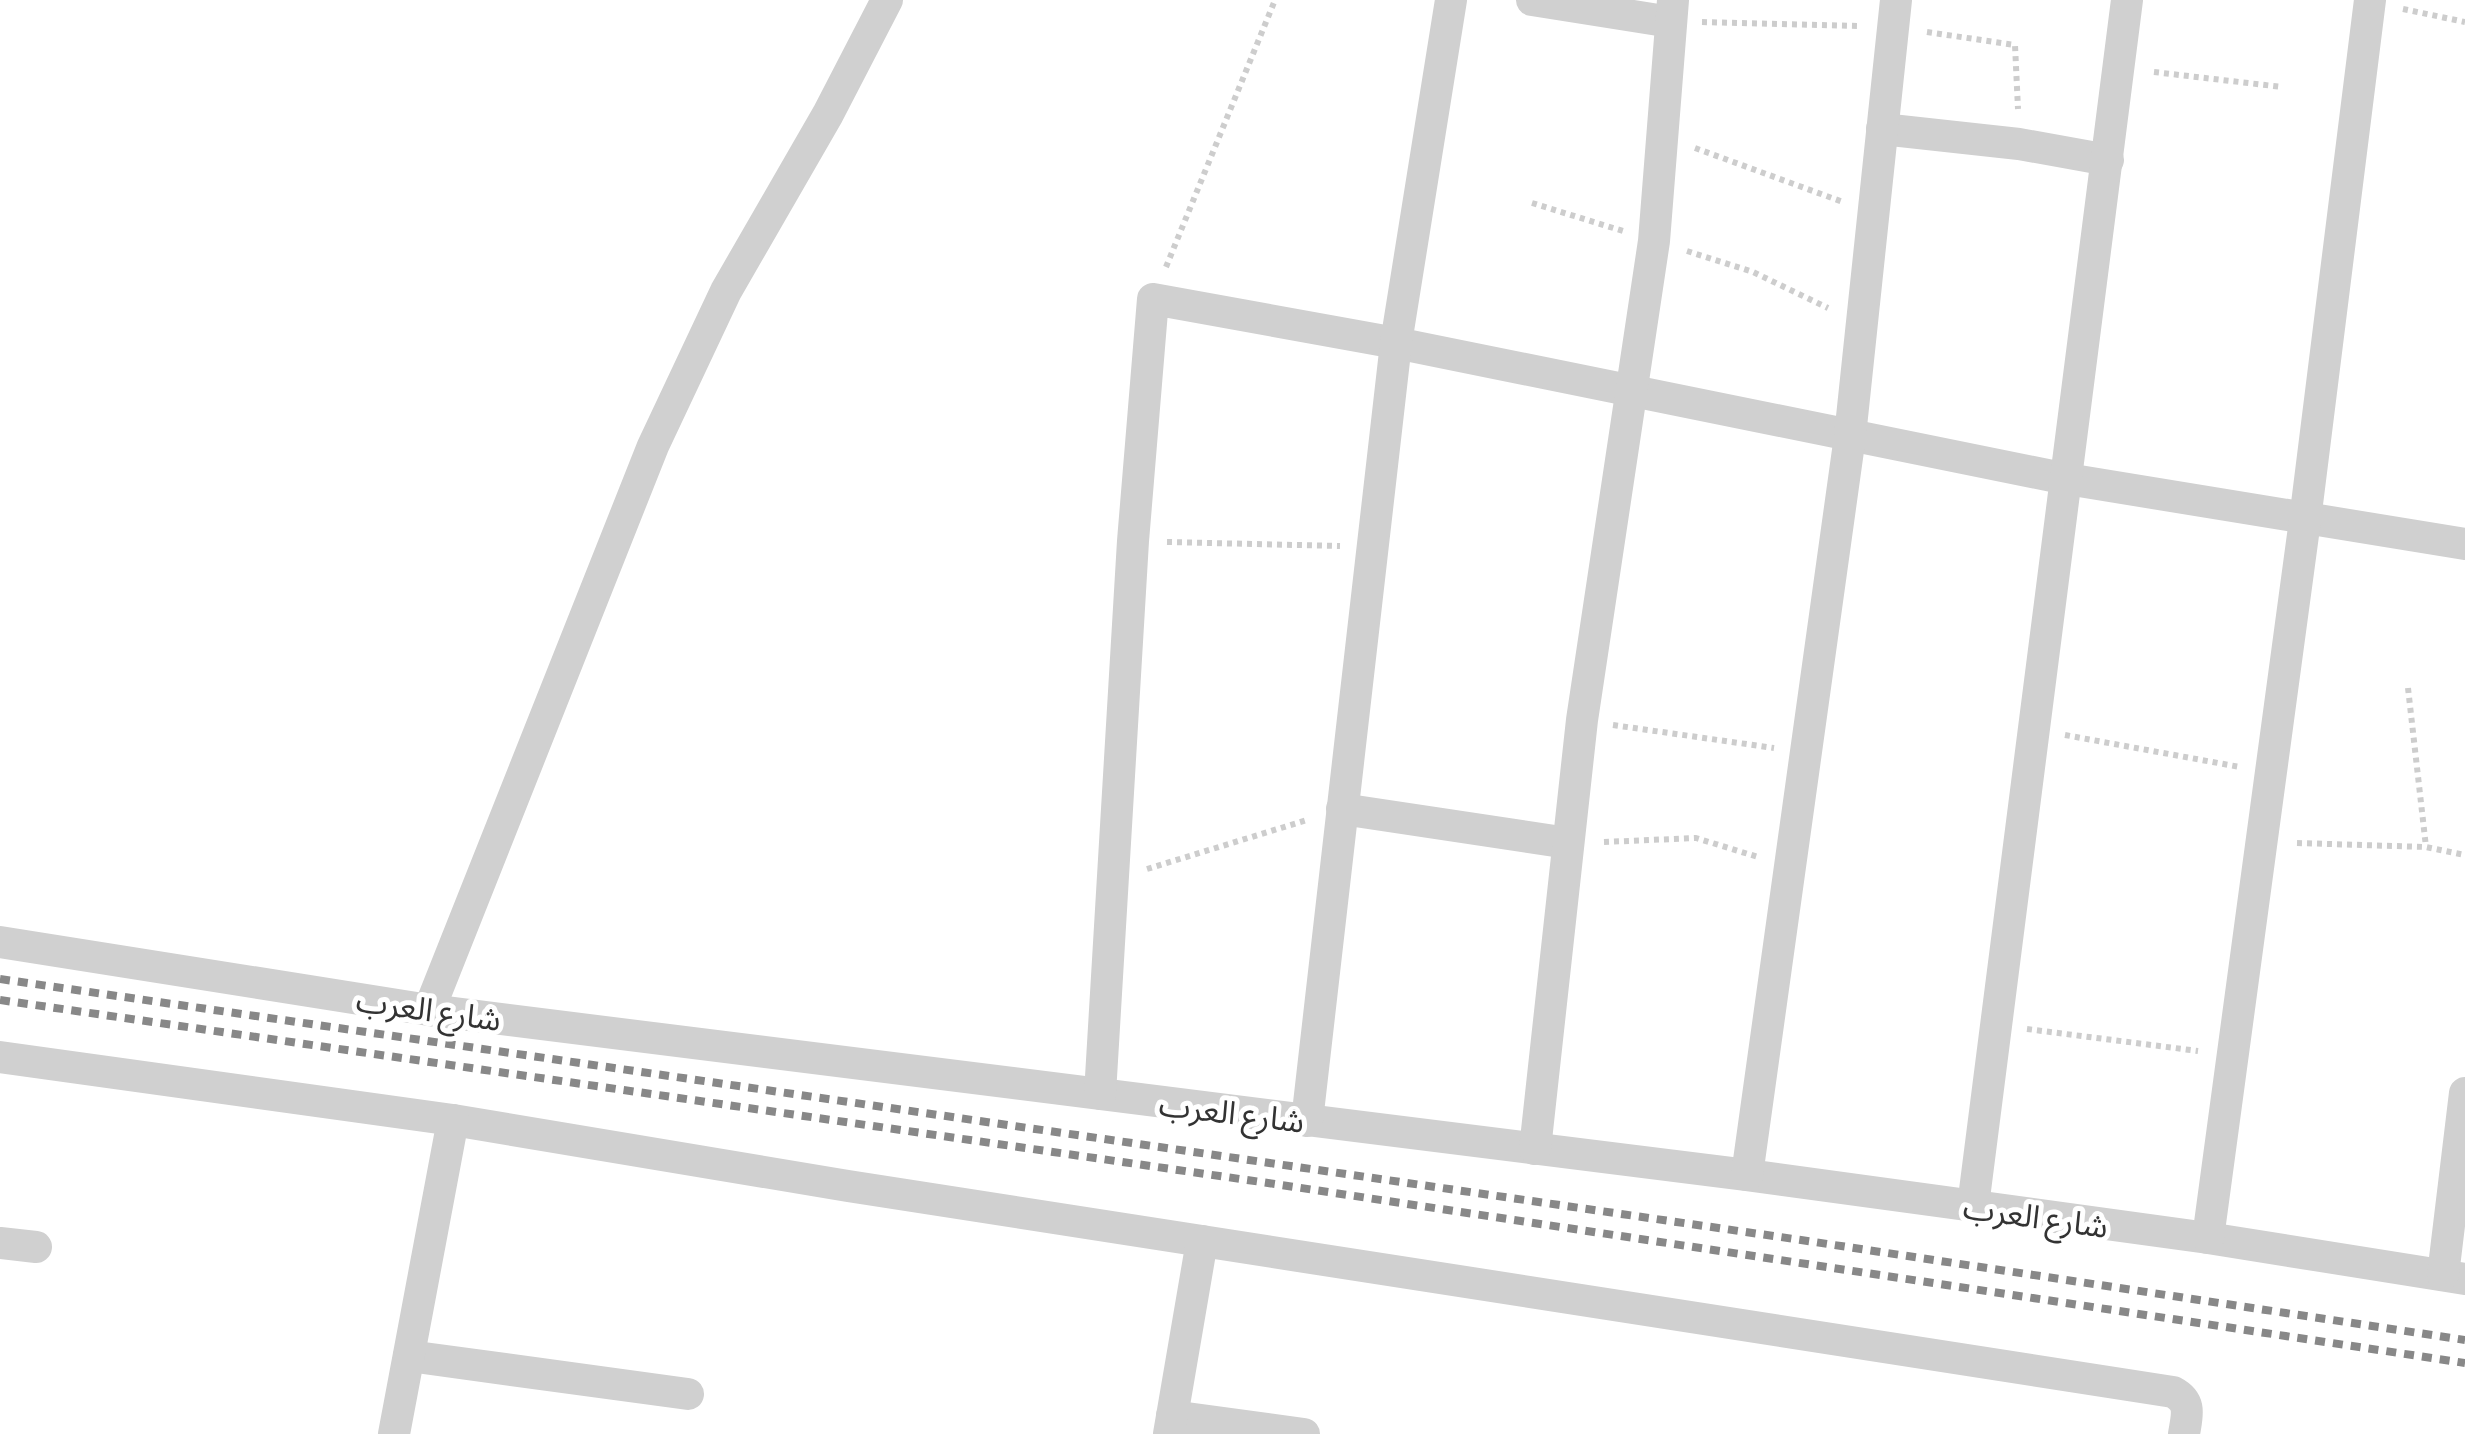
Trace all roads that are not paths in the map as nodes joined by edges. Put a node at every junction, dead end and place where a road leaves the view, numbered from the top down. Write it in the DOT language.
graph roads {
  1 [pos="887,0"];
  2 [pos="1451,0"];
  3 [pos="1532,0"];
  4 [pos="1896,0"];
  5 [pos="2127,0"];
  6 [pos="2370,1"];
  7 [pos="1672,11"];
  8 [pos="1882,129"];
  9 [pos="2108,160"];
  10 [pos="1396,343"];
  11 [pos="1631,391"];
  12 [pos="1850,436"];
  13 [pos="2066,479"];
  14 [pos="2305,520"];
  15 [pos="2465,544"];
  16 [pos="1342,809"];
  17 [pos="1568,843"];
  18 [pos="0,942"];
  19 [pos="429,1010"];
  20 [pos="0,1057"];
  21 [pos="1100,1094"];
  22 [pos="2465,1094"];
  23 [pos="453,1120"];
  24 [pos="1308,1121"];
  25 [pos="1535,1149"];
  26 [pos="1747,1174"];
  27 [pos="1973,1206"];
  28 [pos="2208,1238"];
  29 [pos="1202,1241"];
  30 [pos="0,1243"];
  31 [pos="36,1247"];
  32 [pos="2454,1277"];
  33 [pos="409,1356"];
  34 [pos="688,1394"];
  35 [pos="1170,1425"];
  36 [pos="394,1434"];
  37 [pos="1304,1434"];
  38 [pos="2184,1434"];
  1 -- 19 [label="street"];
  2 -- 10 [label="street"];
  3 -- 7 [label="street"];
  4 -- 8 [label="street"];
  5 -- 9 [label="street"];
  6 -- 14 [label="street"];
  7 -- 11 [label="street"];
  8 -- 9 [label="street"];
  8 -- 12 [label="street"];
  9 -- 13 [label="street"];
  10 -- 11 [label="street"];
  10 -- 16 [label="street"];
  10 -- 21 [label="street"];
  11 -- 12 [label="street"];
  11 -- 17 [label="street"];
  12 -- 13 [label="street"];
  12 -- 26 [label="street"];
  13 -- 14 [label="street"];
  13 -- 27 [label="street"];
  14 -- 15 [label="street"];
  14 -- 28 [label="street"];
  16 -- 17 [label="street"];
  16 -- 24 [label="street"];
  17 -- 25 [label="street"];
  18 -- 19 [label="street, شارع العرب"];
  19 -- 21 [label="street, شارع العرب"];
  20 -- 23 [label="street"];
  21 -- 24 [label="street, شارع العرب"];
  22 -- 32 [label="street"];
  23 -- 29 [label="street"];
  23 -- 33 [label="street"];
  24 -- 25 [label="street, شارع العرب"];
  25 -- 26 [label="street, شارع العرب"];
  26 -- 27 [label="street, شارع العرب"];
  27 -- 28 [label="street, شارع العرب"];
  28 -- 32 [label="street, شارع العرب"];
  29 -- 35 [label="street"];
  29 -- 38 [label="street"];
  30 -- 31 [label="street"];
  33 -- 34 [label="street"];
  33 -- 36 [label="street"];
  35 -- 37 [label="street"];
}
